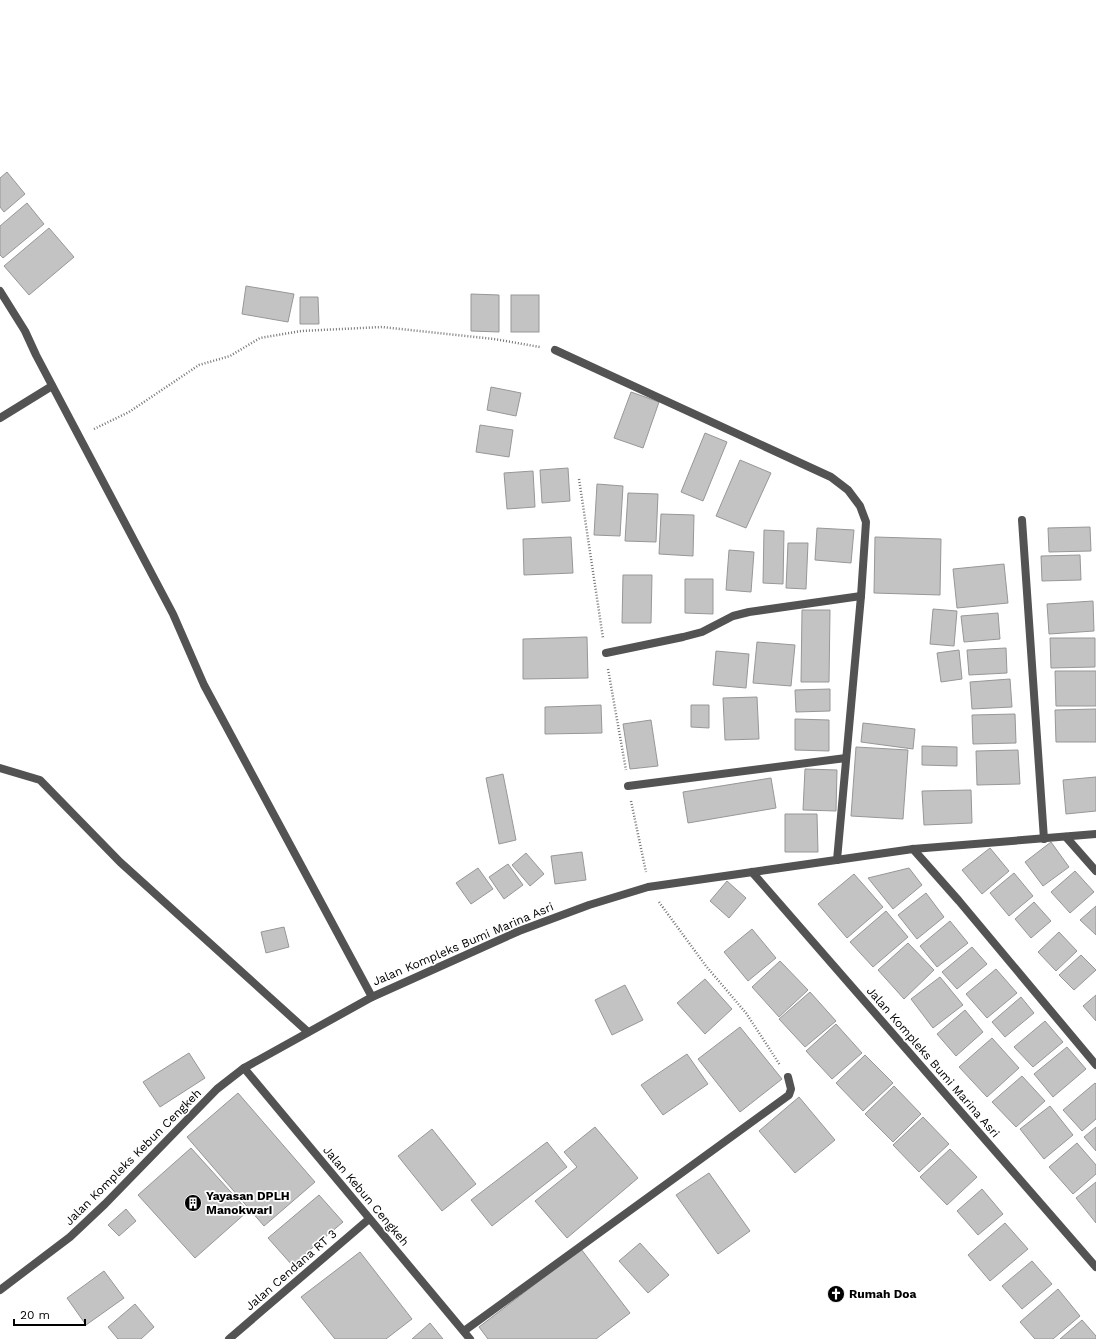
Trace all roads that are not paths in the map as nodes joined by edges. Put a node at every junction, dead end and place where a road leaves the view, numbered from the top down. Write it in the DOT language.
graph roads {
  1 [pos="0,291"];
  2 [pos="555,350"];
  3 [pos="52,386"];
  4 [pos="0,418"];
  5 [pos="1022,520"];
  6 [pos="861,596"];
  7 [pos="606,653"];
  8 [pos="846,758"];
  9 [pos="0,768"];
  10 [pos="628,786"];
  11 [pos="1096,834"];
  12 [pos="1066,837"];
  13 [pos="1044,838"];
  14 [pos="913,849"];
  15 [pos="837,860"];
  16 [pos="1096,871"];
  17 [pos="752,872"];
  18 [pos="372,997"];
  19 [pos="308,1032"];
  20 [pos="1096,1065"];
  21 [pos="244,1068"];
  22 [pos="788,1077"];
  23 [pos="369,1219"];
  24 [pos="1096,1267"];
  25 [pos="0,1290"];
  26 [pos="464,1331"];
  27 [pos="228,1339"];
  28 [pos="470,1339"];
  1 -- 3 [label="street"];
  2 -- 6 [label="street"];
  3 -- 4 [label="street"];
  3 -- 18 [label="street"];
  5 -- 13 [label="street"];
  6 -- 7 [label="street"];
  6 -- 8 [label="street"];
  8 -- 10 [label="street"];
  8 -- 15 [label="street"];
  9 -- 19 [label="street"];
  11 -- 12 [label="street, Jalan Kompleks Bumi Marina Asri"];
  12 -- 13 [label="street, Jalan Kompleks Bumi Marina Asri"];
  12 -- 16 [label="street"];
  13 -- 14 [label="street, Jalan Kompleks Bumi Marina Asri"];
  14 -- 15 [label="street, Jalan Kompleks Bumi Marina Asri"];
  14 -- 20 [label="street"];
  15 -- 17 [label="street, Jalan Kompleks Bumi Marina Asri"];
  17 -- 18 [label="street, Jalan Kompleks Bumi Marina Asri"];
  17 -- 24 [label="street, Jalan Kompleks Bumi Marina Asri"];
  18 -- 19 [label="street, Jalan Kompleks Bumi Marina Asri"];
  19 -- 21 [label="street, Jalan Kompleks Bumi Marina Asri"];
  21 -- 23 [label="street, Jalan Kebun Cengkeh"];
  21 -- 25 [label="street, Jalan Kompleks Kebun Cengkeh"];
  22 -- 26 [label="street"];
  23 -- 26 [label="street, Jalan Kebun Cengkeh"];
  23 -- 27 [label="street, Jalan Cendana RT 3"];
  26 -- 28 [label="street, Jalan Kebun Cengkeh"];
}
